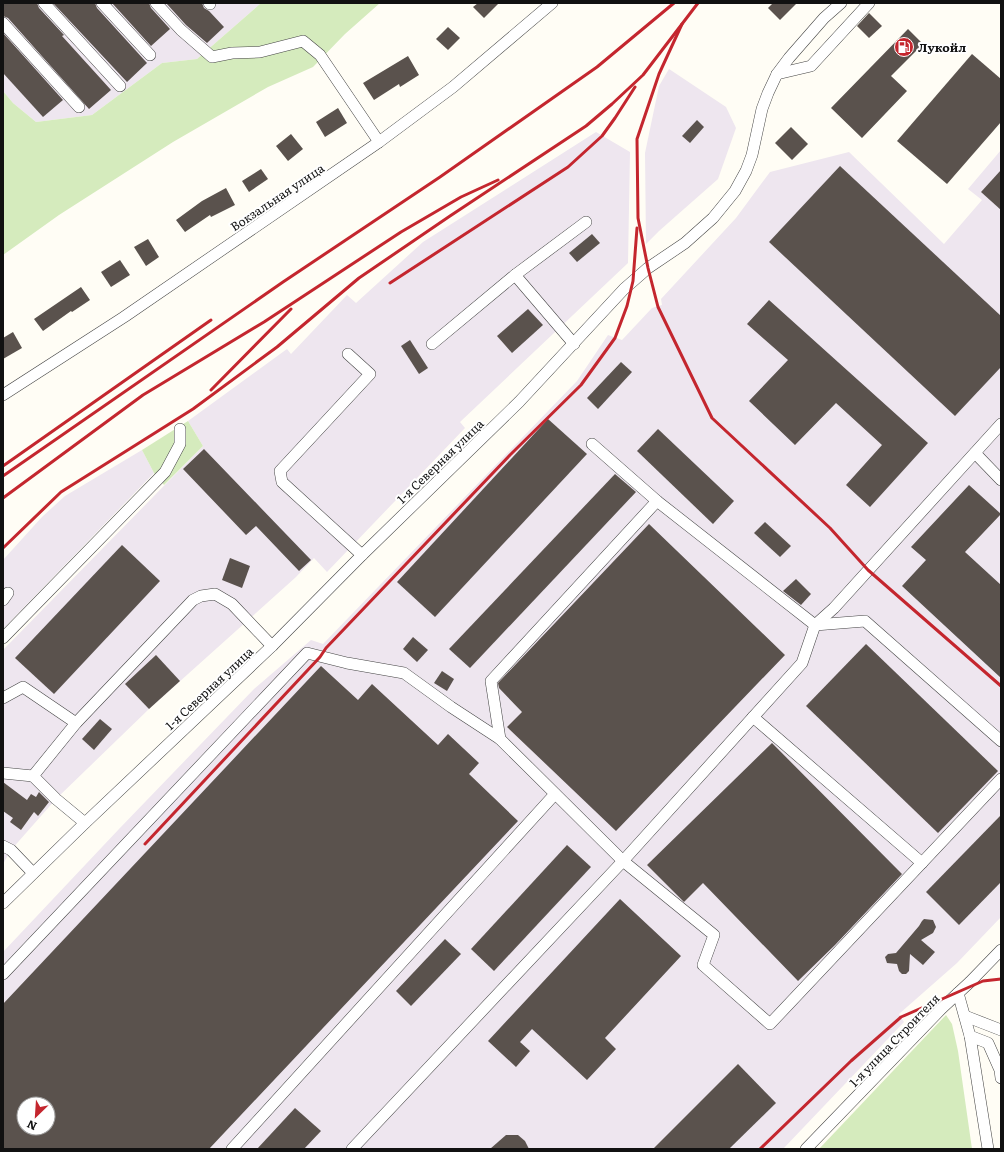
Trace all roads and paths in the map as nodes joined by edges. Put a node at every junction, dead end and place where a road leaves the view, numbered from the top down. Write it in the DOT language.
graph roads {
  1 [pos="44,3"];
  2 [pos="102,3"];
  3 [pos="156,3"];
  4 [pos="552,3"];
  5 [pos="841,3"];
  6 [pos="869,3"];
  7 [pos="3,23"];
  8 [pos="150,55"];
  9 [pos="778,74"];
  10 [pos="120,86"];
  11 [pos="79,107"];
  12 [pos="379,142"];
  13 [pos="586,222"];
  14 [pos="515,275"];
  15 [pos="432,344"];
  16 [pos="574,344"];
  17 [pos="348,354"];
  18 [pos="3,394"];
  19 [pos="1001,424"];
  20 [pos="180,429"];
  21 [pos="592,444"];
  22 [pos="975,453"];
  23 [pos="1001,480"];
  24 [pos="657,501"];
  25 [pos="362,555"];
  26 [pos="815,626"];
  27 [pos="3,638"];
  28 [pos="272,646"];
  29 [pos="3,698"];
  30 [pos="753,717"];
  31 [pos="76,723"];
  32 [pos="500,739"];
  33 [pos="1001,741"];
  34 [pos="3,773"];
  35 [pos="33,776"];
  36 [pos="1001,779"];
  37 [pos="555,794"];
  38 [pos="85,823"];
  39 [pos="3,846"];
  40 [pos="623,861"];
  41 [pos="922,863"];
  42 [pos="33,873"];
  43 [pos="3,903"];
  44 [pos="1001,950"];
  45 [pos="3,974"];
  46 [pos="958,993"];
  47 [pos="965,1016"];
  48 [pos="1001,1030"];
  49 [pos="970,1036"];
  50 [pos="1001,1073"];
  51 [pos="232,1149"];
  52 [pos="352,1149"];
  53 [pos="806,1149"];
  54 [pos="988,1149"];
  1 -- 10 [label="street"];
  2 -- 8 [label="street"];
  3 -- 12 [label="street"];
  4 -- 12 [label="street, Вокзальная улица"];
  5 -- 9 [label="street, 1-я Северная улица"];
  6 -- 9 [label="street"];
  7 -- 11 [label="street"];
  9 -- 16 [label="street, 1-я Северная улица"];
  12 -- 18 [label="street, Вокзальная улица"];
  13 -- 14 [label="street"];
  14 -- 15 [label="street"];
  14 -- 16 [label="street"];
  16 -- 25 [label="street, 1-я Северная улица"];
  17 -- 25 [label="street"];
  19 -- 22 [label="street"];
  20 -- 27 [label="street"];
  21 -- 24 [label="street"];
  22 -- 23 [label="street"];
  22 -- 26 [label="street"];
  24 -- 26 [label="street"];
  24 -- 32 [label="street"];
  25 -- 28 [label="street, 1-я Северная улица"];
  26 -- 30 [label="street"];
  26 -- 33 [label="street"];
  28 -- 31 [label="street"];
  28 -- 38 [label="street, 1-я Северная улица"];
  29 -- 31 [label="street"];
  30 -- 40 [label="street"];
  30 -- 41 [label="street"];
  31 -- 35 [label="street"];
  32 -- 37 [label="street"];
  32 -- 45 [label="street"];
  34 -- 35 [label="street"];
  35 -- 38 [label="street"];
  36 -- 41 [label="street"];
  37 -- 40 [label="street"];
  37 -- 51 [label="street"];
  38 -- 42 [label="street, 1-я Северная улица"];
  39 -- 42 [label="street"];
  40 -- 41 [label="street"];
  40 -- 52 [label="street"];
  42 -- 43 [label="street, 1-я Северная улица"];
  44 -- 46 [label="street, 1-я улица Строителя"];
  46 -- 47 [label="street"];
  46 -- 53 [label="street, 1-я улица Строителя"];
  47 -- 48 [label="street"];
  47 -- 49 [label="street"];
  49 -- 50 [label="street"];
  49 -- 54 [label="street"];
}
